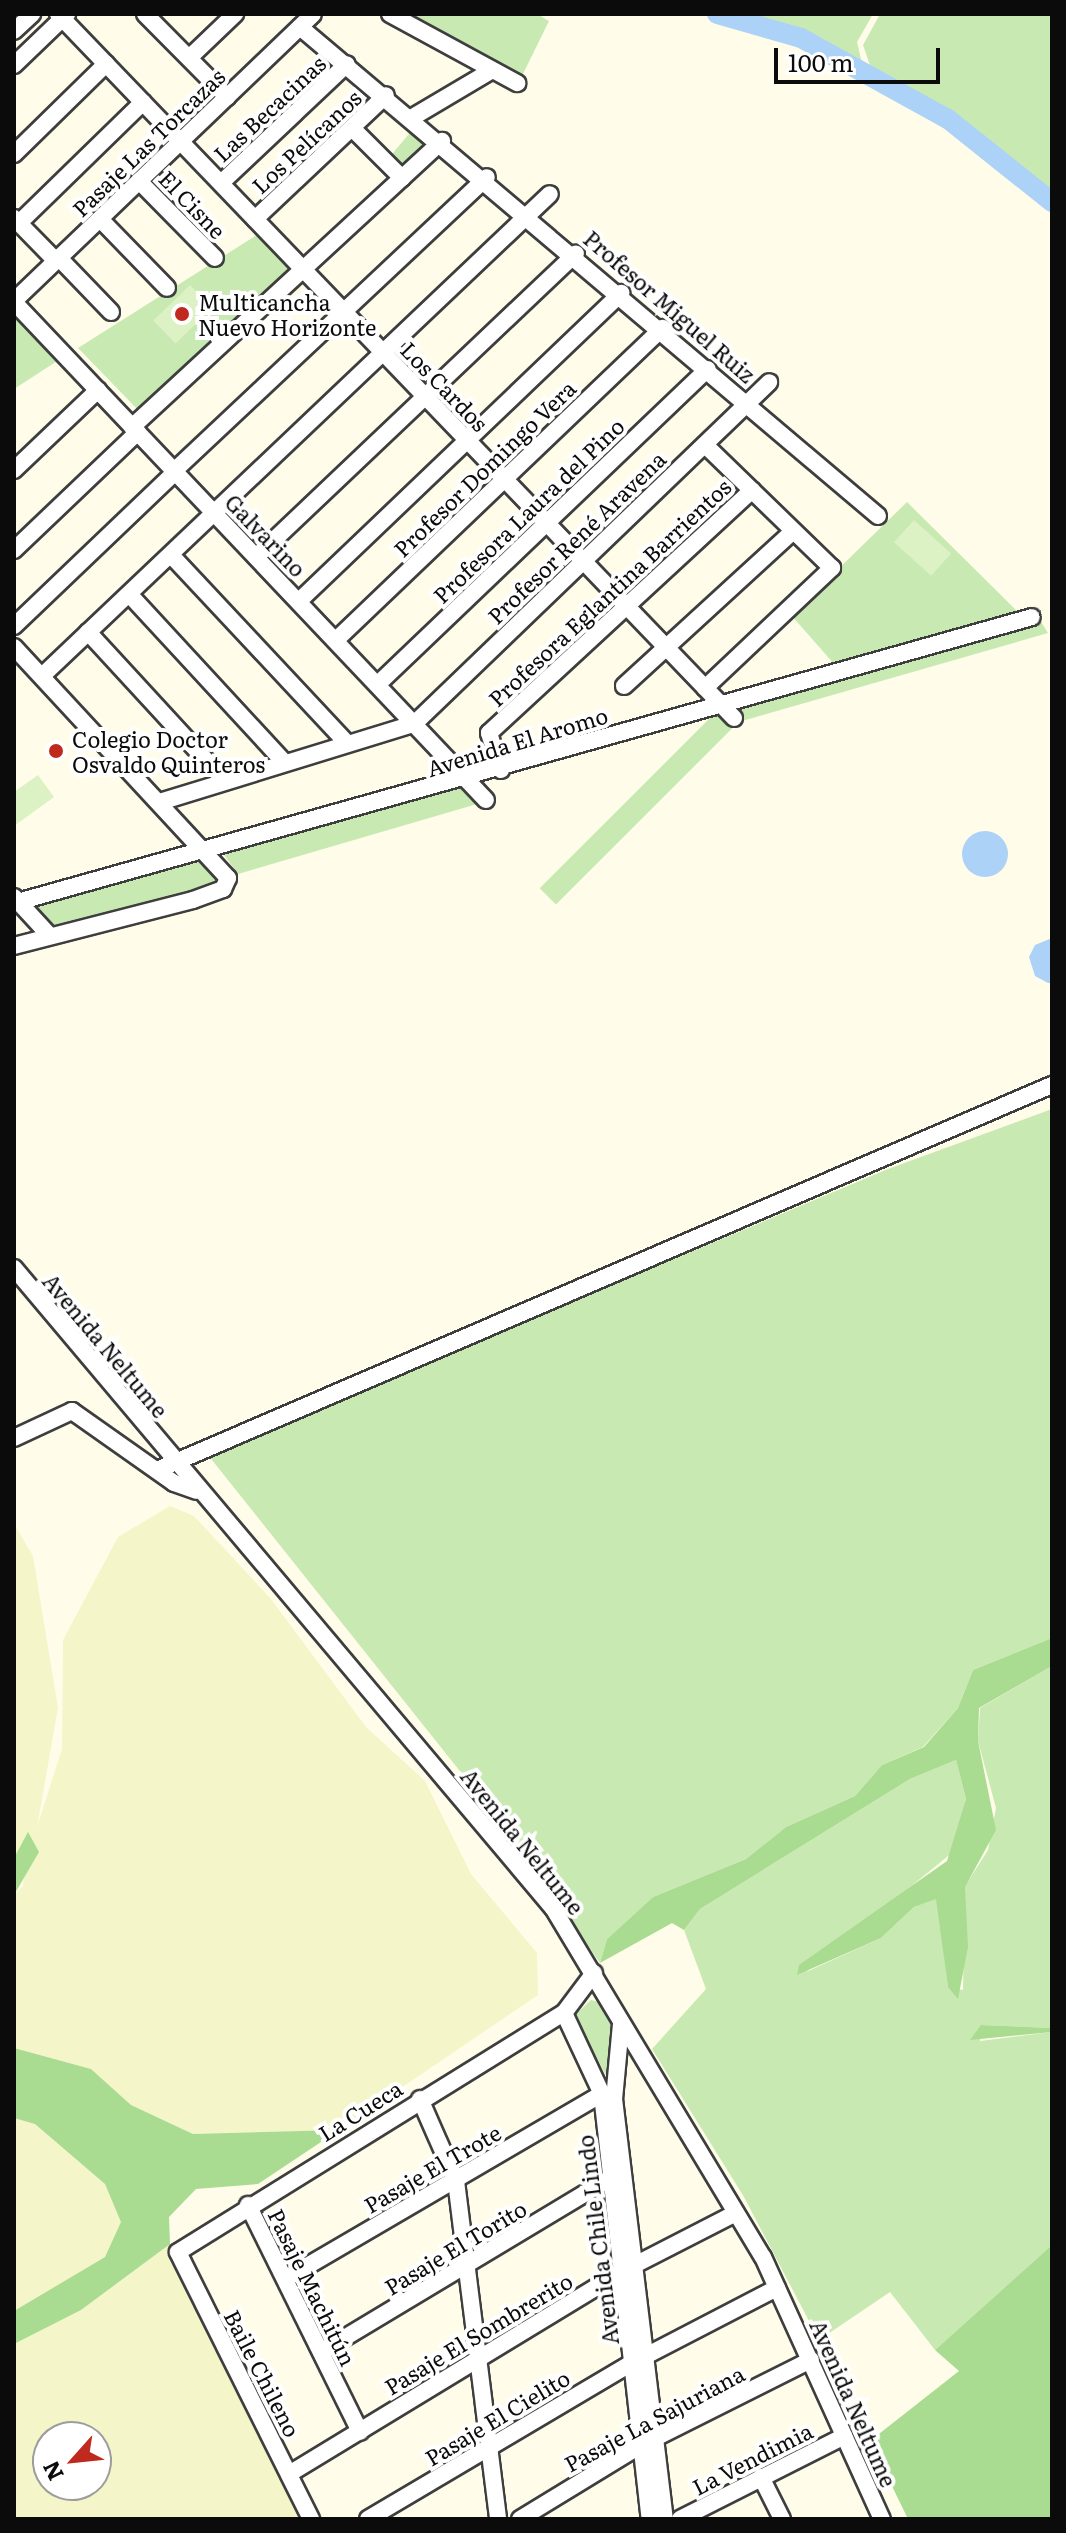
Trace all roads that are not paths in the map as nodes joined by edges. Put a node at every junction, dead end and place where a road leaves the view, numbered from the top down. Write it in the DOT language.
graph roads {
  1 [pos="32,14"];
  2 [pos="145,14"];
  3 [pos="235,14"];
  4 [pos="313,14"];
  5 [pos="390,14"];
  6 [pos="62,15"];
  7 [pos="300,27"];
  8 [pos="14,31"];
  9 [pos="189,58"];
  10 [pos="106,64"];
  11 [pos="347,64"];
  12 [pos="14,65"];
  13 [pos="492,70"];
  14 [pos="517,83"];
  15 [pos="386,95"];
  16 [pos="227,97"];
  17 [pos="143,102"];
  18 [pos="413,117"];
  19 [pos="352,128"];
  20 [pos="436,136"];
  21 [pos="181,141"];
  22 [pos="14,154"];
  23 [pos="487,177"];
  24 [pos="402,178"];
  25 [pos="139,181"];
  26 [pos="221,183"];
  27 [pos="550,194"];
  28 [pos="531,215"];
  29 [pos="100,219"];
  30 [pos="255,219"];
  31 [pos="17,220"];
  32 [pos="576,253"];
  33 [pos="215,258"];
  34 [pos="58,260"];
  35 [pos="304,270"];
  36 [pos="167,288"];
  37 [pos="621,293"];
  38 [pos="14,302"];
  39 [pos="344,311"];
  40 [pos="111,312"];
  41 [pos="663,328"];
  42 [pos="384,353"];
  43 [pos="708,369"];
  44 [pos="769,382"];
  45 [pos="98,390"];
  46 [pos="425,396"];
  47 [pos="749,404"];
  48 [pos="135,429"];
  49 [pos="467,440"];
  50 [pos="705,445"];
  51 [pos="14,470"];
  52 [pos="174,472"];
  53 [pos="504,479"];
  54 [pos="752,490"];
  55 [pos="214,513"];
  56 [pos="878,516"];
  57 [pos="547,523"];
  58 [pos="793,531"];
  59 [pos="14,550"];
  60 [pos="171,555"];
  61 [pos="256,557"];
  62 [pos="583,560"];
  63 [pos="129,594"];
  64 [pos="299,601"];
  65 [pos="628,608"];
  66 [pos="1032,617"];
  67 [pos="14,626"];
  68 [pos="88,632"];
  69 [pos="336,640"];
  70 [pos="14,647"];
  71 [pos="667,649"];
  72 [pos="42,676"];
  73 [pos="378,684"];
  74 [pos="624,686"];
  75 [pos="705,688"];
  76 [pos="719,702"];
  77 [pos="734,718"];
  78 [pos="414,724"];
  79 [pos="346,742"];
  80 [pos="284,762"];
  81 [pos="501,770"];
  82 [pos="225,781"];
  83 [pos="465,781"];
  84 [pos="486,800"];
  85 [pos="163,801"];
  86 [pos="206,850"];
  87 [pos="15,901"];
  88 [pos="50,936"];
  89 [pos="14,946"];
  90 [pos="1052,1085"];
  91 [pos="14,1268"];
  92 [pos="14,1438"];
  93 [pos="175,1461"];
  94 [pos="157,1470"];
  95 [pos="199,1491"];
  96 [pos="594,1973"];
  97 [pos="564,2013"];
  98 [pos="621,2024"];
  99 [pos="602,2094"];
  100 [pos="420,2099"];
  101 [pos="611,2178"];
  102 [pos="456,2181"];
  103 [pos="248,2205"];
  104 [pos="736,2213"];
  105 [pos="180,2248"];
  106 [pos="465,2267"];
  107 [pos="627,2270"];
  108 [pos="285,2279"];
  109 [pos="777,2288"];
  110 [pos="321,2352"];
  111 [pos="476,2359"];
  112 [pos="639,2360"];
  113 [pos="811,2360"];
  114 [pos="360,2432"];
  115 [pos="844,2436"];
  116 [pos="648,2441"];
  117 [pos="487,2448"];
  118 [pos="289,2474"];
  119 [pos="761,2477"];
  120 [pos="683,2518"];
  121 [pos="311,2519"];
  122 [pos="368,2519"];
  123 [pos="498,2519"];
  124 [pos="520,2519"];
  125 [pos="650,2519"];
  126 [pos="665,2519"];
  127 [pos="782,2519"];
  128 [pos="882,2519"];
  1 -- 8 [label="street"];
  2 -- 9 [label="street"];
  3 -- 9 [label="street"];
  4 -- 7 [label="street, Pasaje Las Torcazas"];
  5 -- 13 [label="street"];
  6 -- 10 [label="street, Los Cardos"];
  6 -- 12 [label="street"];
  7 -- 11 [label="street, Profesor Miguel Ruiz"];
  7 -- 16 [label="street, Pasaje Las Torcazas"];
  9 -- 16 [label="street"];
  10 -- 17 [label="street, Los Cardos"];
  10 -- 22 [label="street"];
  11 -- 15 [label="street, Profesor Miguel Ruiz"];
  11 -- 26 [label="street, Las Becacinas"];
  13 -- 14 [label="street"];
  13 -- 18 [label="street"];
  15 -- 18 [label="street, Profesor Miguel Ruiz"];
  15 -- 19 [label="street, Los Pelícanos"];
  16 -- 21 [label="street, Pasaje Las Torcazas"];
  17 -- 21 [label="street, Los Cardos"];
  17 -- 31 [label="street"];
  18 -- 20 [label="street, Profesor Miguel Ruiz"];
  19 -- 24 [label="street"];
  19 -- 30 [label="street, Los Pelícanos"];
  20 -- 23 [label="street, Profesor Miguel Ruiz"];
  20 -- 24 [label="street"];
  21 -- 25 [label="street, Pasaje Las Torcazas"];
  21 -- 26 [label="street, Los Cardos"];
  23 -- 28 [label="street, Profesor Miguel Ruiz"];
  23 -- 39 [label="street"];
  24 -- 35 [label="street"];
  25 -- 29 [label="street, Pasaje Las Torcazas"];
  25 -- 33 [label="street, El Cisne"];
  26 -- 30 [label="street, Los Cardos"];
  27 -- 28 [label="street"];
  28 -- 32 [label="street, Profesor Miguel Ruiz"];
  28 -- 42 [label="street"];
  29 -- 34 [label="street, Pasaje Las Torcazas"];
  29 -- 36 [label="street"];
  30 -- 35 [label="street, Los Cardos"];
  31 -- 34 [label="street"];
  32 -- 37 [label="street, Profesor Miguel Ruiz"];
  32 -- 46 [label="street"];
  34 -- 38 [label="street, Pasaje Las Torcazas"];
  34 -- 40 [label="street"];
  35 -- 39 [label="street, Los Cardos"];
  35 -- 48 [label="street"];
  37 -- 41 [label="street, Profesor Miguel Ruiz"];
  37 -- 49 [label="street"];
  38 -- 45 [label="street, Galvarino"];
  39 -- 42 [label="street, Los Cardos"];
  39 -- 52 [label="street"];
  41 -- 43 [label="street, Profesor Miguel Ruiz"];
  41 -- 53 [label="street, Profesor Domingo Vera"];
  42 -- 46 [label="street, Los Cardos"];
  42 -- 55 [label="street"];
  43 -- 47 [label="street, Profesor Miguel Ruiz"];
  43 -- 57 [label="street, Profesora Laura del Pino"];
  44 -- 47 [label="street, Profesor René Aravena"];
  45 -- 48 [label="street, Galvarino"];
  45 -- 51 [label="street"];
  46 -- 49 [label="street, Los Cardos"];
  46 -- 61 [label="street"];
  47 -- 50 [label="street, Profesor René Aravena"];
  47 -- 56 [label="street, Profesor Miguel Ruiz"];
  48 -- 52 [label="street, Galvarino"];
  48 -- 59 [label="street"];
  49 -- 53 [label="street, Los Cardos"];
  49 -- 64 [label="street"];
  50 -- 54 [label="street"];
  50 -- 62 [label="street, Profesor René Aravena"];
  52 -- 55 [label="street, Galvarino"];
  52 -- 67 [label="street"];
  53 -- 57 [label="street, Los Cardos"];
  53 -- 69 [label="street, Profesor Domingo Vera"];
  54 -- 58 [label="street"];
  54 -- 65 [label="street, Profesora Eglantina Barrientos"];
  55 -- 60 [label="street"];
  55 -- 61 [label="street, Galvarino"];
  57 -- 62 [label="street, Los Cardos"];
  57 -- 73 [label="street, Profesora Laura del Pino"];
  58 -- 71 [label="street"];
  58 -- 75 [label="street"];
  60 -- 63 [label="street"];
  60 -- 79 [label="street"];
  61 -- 64 [label="street, Galvarino"];
  62 -- 65 [label="street, Los Cardos"];
  62 -- 78 [label="street, Profesor René Aravena"];
  63 -- 68 [label="street"];
  63 -- 80 [label="street"];
  64 -- 69 [label="street, Galvarino"];
  65 -- 71 [label="street, Los Cardos"];
  65 -- 81 [label="street, Profesora Eglantina Barrientos"];
  66 -- 76 [label="street, Avenida El Aromo"];
  68 -- 72 [label="street"];
  68 -- 82 [label="street"];
  69 -- 73 [label="street, Galvarino"];
  70 -- 72 [label="street"];
  71 -- 74 [label="street"];
  71 -- 75 [label="street, Los Cardos"];
  72 -- 85 [label="street"];
  73 -- 78 [label="street, Galvarino"];
  75 -- 76 [label="street, Los Cardos"];
  76 -- 77 [label="street, Los Cardos"];
  76 -- 81 [label="street, Avenida El Aromo"];
  78 -- 79 [label="street"];
  78 -- 83 [label="street, Galvarino"];
  79 -- 80 [label="street"];
  80 -- 82 [label="street"];
  81 -- 83 [label="street, Avenida El Aromo"];
  82 -- 85 [label="street"];
  83 -- 84 [label="street, Galvarino"];
  83 -- 86 [label="street, Avenida El Aromo"];
  85 -- 86 [label="street"];
  86 -- 87 [label="street, Avenida El Aromo"];
  86 -- 88 [label="street"];
  87 -- 88 [label="street"];
  88 -- 89 [label="street"];
  90 -- 93 [label="street"];
  91 -- 93 [label="street, Avenida Neltume"];
  92 -- 94 [label="street"];
  93 -- 94 [label="street"];
  93 -- 95 [label="street, Avenida Neltume"];
  94 -- 95 [label="street"];
  95 -- 96 [label="street, Avenida Neltume"];
  96 -- 97 [label="street"];
  96 -- 98 [label="street, Avenida Neltume"];
  97 -- 99 [label="street, Avenida Chile Lindo"];
  97 -- 100 [label="street, La Cueca"];
  98 -- 104 [label="street, Avenida Neltume"];
  98 -- 107 [label="street, Avenida Chile Lindo"];
  99 -- 101 [label="street, Avenida Chile Lindo"];
  99 -- 102 [label="street, Pasaje El Trote"];
  100 -- 102 [label="street"];
  100 -- 103 [label="street, La Cueca"];
  101 -- 106 [label="street, Pasaje El Torito"];
  101 -- 107 [label="street, Avenida Chile Lindo"];
  102 -- 106 [label="street"];
  102 -- 108 [label="street, Pasaje El Trote"];
  103 -- 105 [label="street, La Cueca"];
  103 -- 108 [label="street, Pasaje Machitún"];
  104 -- 107 [label="street, Pasaje El Sombrerito"];
  104 -- 109 [label="street, Avenida Neltume"];
  105 -- 118 [label="street, Baile Chileno"];
  106 -- 110 [label="street, Pasaje El Torito"];
  106 -- 111 [label="street"];
  107 -- 111 [label="street, Pasaje El Sombrerito"];
  107 -- 112 [label="street, Avenida Chile Lindo"];
  108 -- 110 [label="street, Pasaje Machitún"];
  109 -- 112 [label="street, Pasaje El Cielito"];
  109 -- 113 [label="street, Avenida Neltume"];
  110 -- 114 [label="street, Pasaje Machitún"];
  111 -- 114 [label="street, Pasaje El Sombrerito"];
  111 -- 117 [label="street"];
  112 -- 116 [label="street, Avenida Chile Lindo"];
  112 -- 117 [label="street, Pasaje El Cielito"];
  113 -- 115 [label="street, Avenida Neltume"];
  113 -- 116 [label="street, Pasaje La Sajuriana"];
  114 -- 118 [label="street, Pasaje El Sombrerito"];
  115 -- 119 [label="street, La Vendimia"];
  115 -- 128 [label="street, Avenida Neltume"];
  116 -- 124 [label="street, Pasaje La Sajuriana"];
  116 -- 125 [label="street, Avenida Chile Lindo"];
  116 -- 126 [label="street, Avenida Chile Lindo"];
  117 -- 122 [label="street, Pasaje El Cielito"];
  117 -- 123 [label="street"];
  118 -- 121 [label="street, Baile Chileno"];
  119 -- 120 [label="street, La Vendimia"];
  119 -- 127 [label="street"];
}
